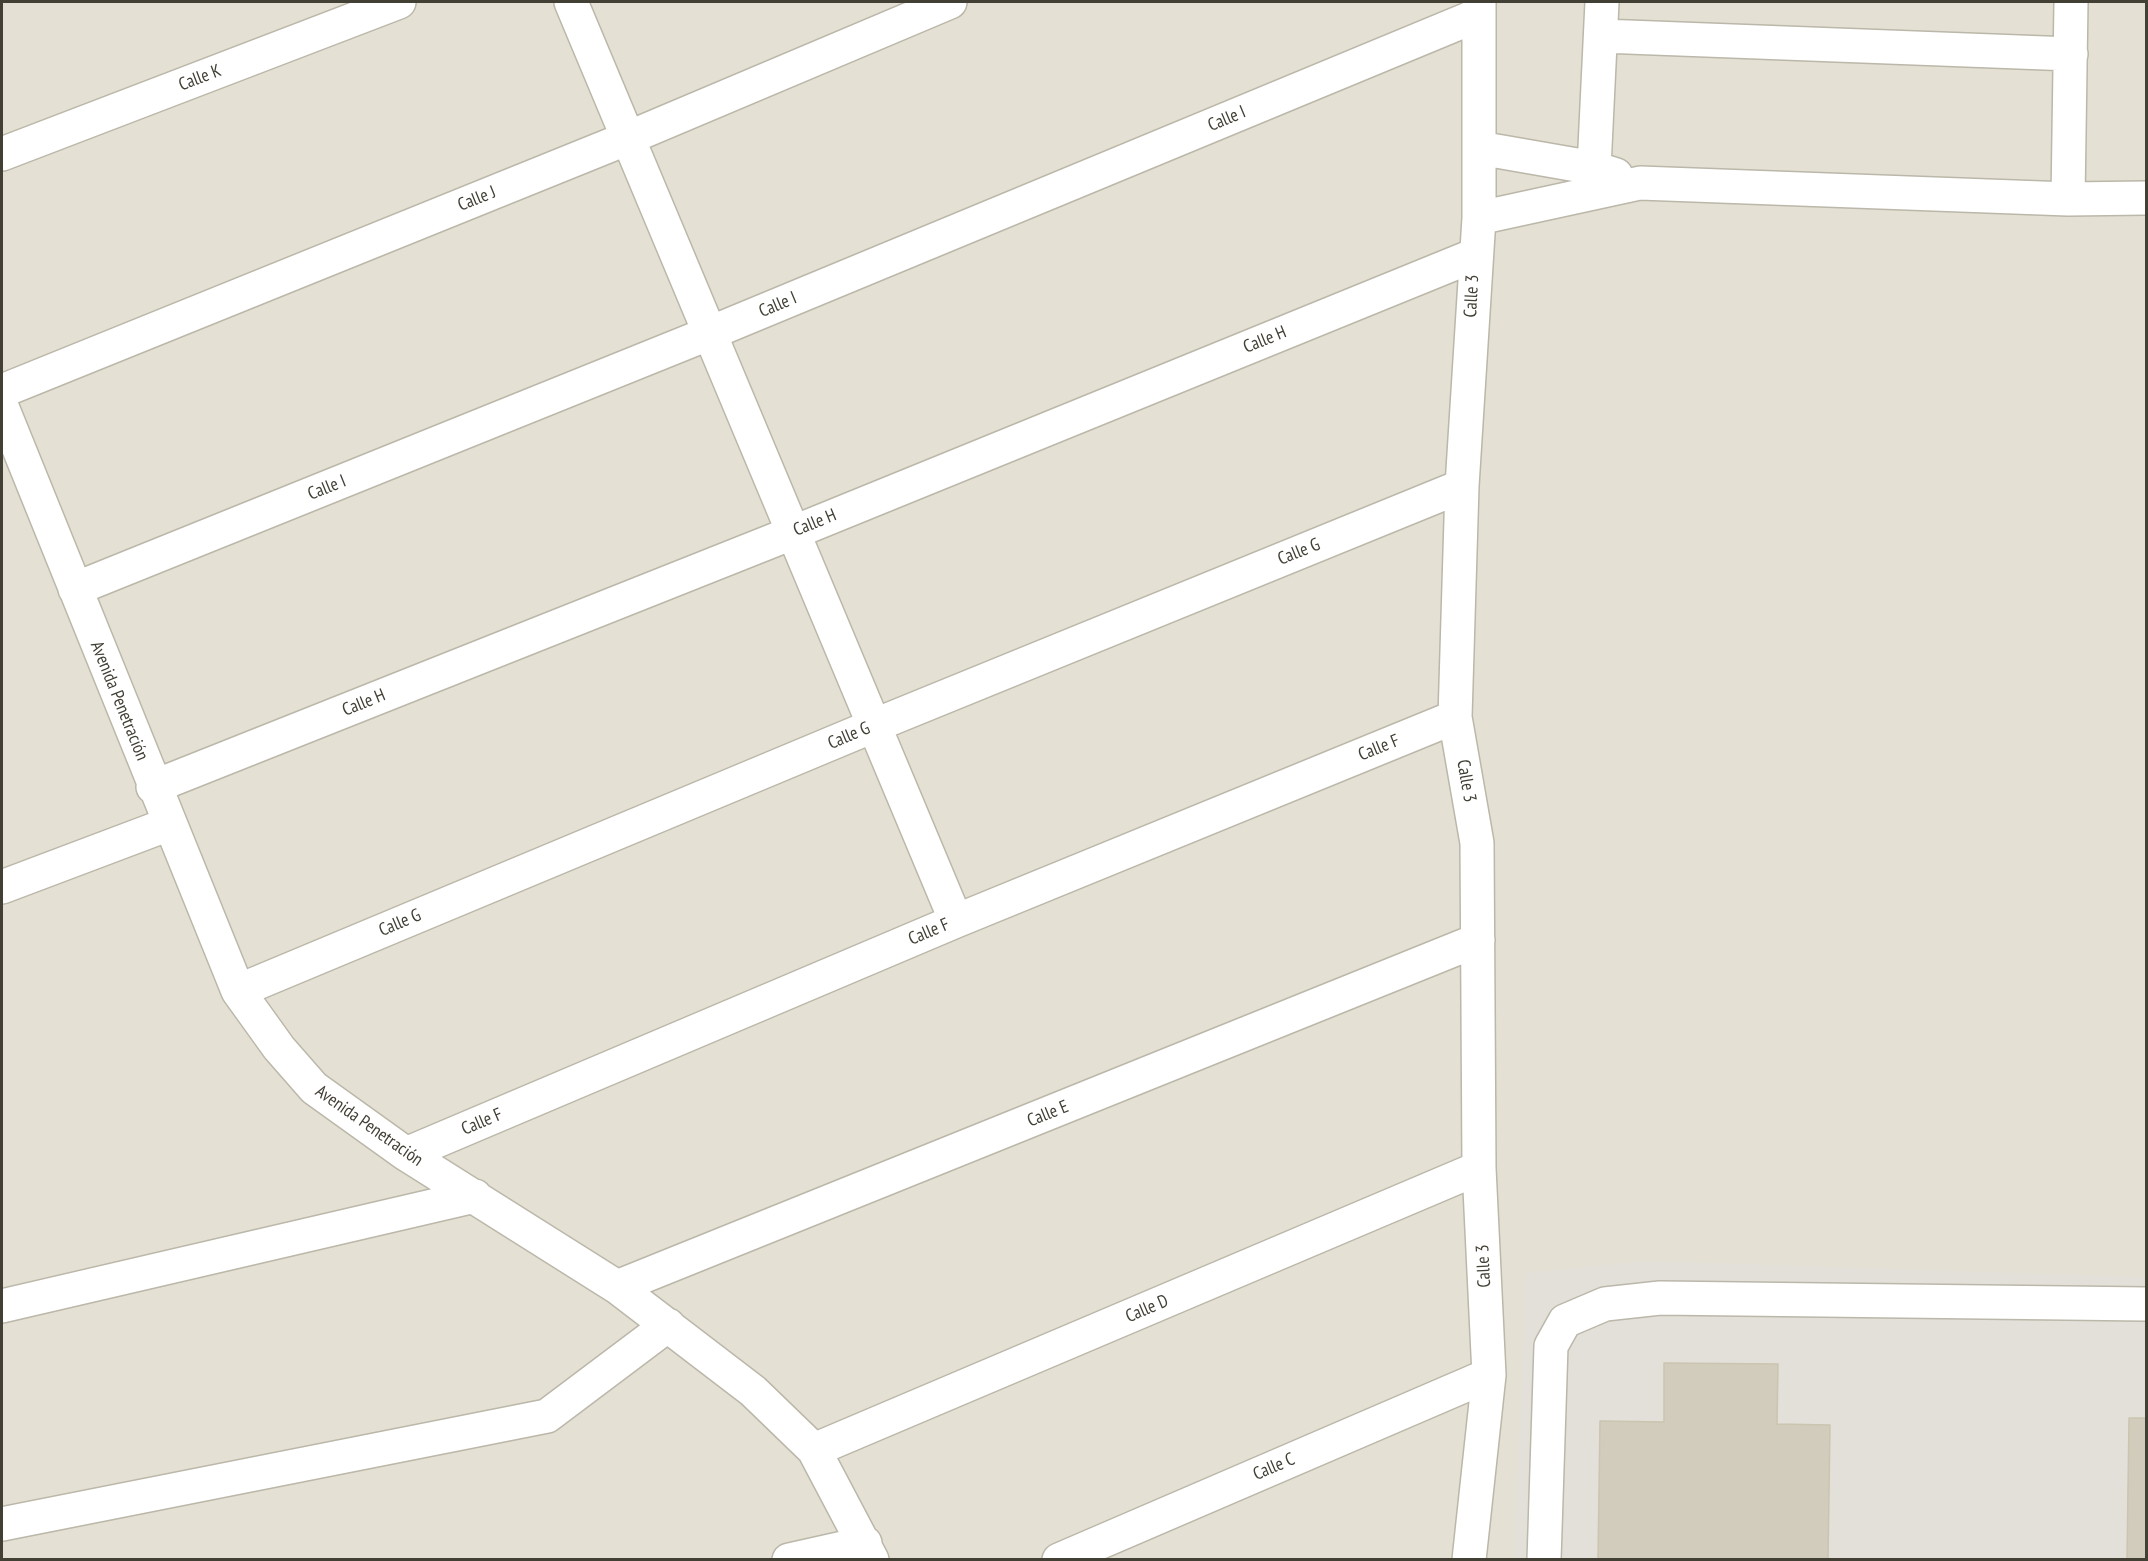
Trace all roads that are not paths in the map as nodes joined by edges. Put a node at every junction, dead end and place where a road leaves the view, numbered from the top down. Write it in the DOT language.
graph roads {
  1 [pos="399,2"];
  2 [pos="571,2"];
  3 [pos="950,2"];
  4 [pos="1602,2"];
  5 [pos="2071,2"];
  6 [pos="1479,8"];
  7 [pos="1602,36"];
  8 [pos="2070,54"];
  9 [pos="628,138"];
  10 [pos="1479,148"];
  11 [pos="2,154"];
  12 [pos="1594,168"];
  13 [pos="1640,183"];
  14 [pos="2146,198"];
  15 [pos="2068,199"];
  16 [pos="1479,218"];
  17 [pos="1475,255"];
  18 [pos="710,333"];
  19 [pos="2,390"];
  20 [pos="2,407"];
  21 [pos="15,482"];
  22 [pos="1462,486"];
  23 [pos="792,533"];
  24 [pos="75,589"];
  25 [pos="1455,717"];
  26 [pos="873,726"];
  27 [pos="153,787"];
  28 [pos="169,824"];
  29 [pos="2,887"];
  30 [pos="956,921"];
  31 [pos="1478,940"];
  32 [pos="238,991"];
  33 [pos="406,1154"];
  34 [pos="1479,1168"];
  35 [pos="475,1196"];
  36 [pos="617,1287"];
  37 [pos="2146,1304"];
  38 [pos="2,1306"];
  39 [pos="668,1325"];
  40 [pos="1489,1375"];
  41 [pos="814,1450"];
  42 [pos="2,1524"];
  43 [pos="869,1551"];
  44 [pos="789,1560"];
  45 [pos="1059,1560"];
  46 [pos="1469,1560"];
  47 [pos="1545,1560"];
  1 -- 11 [label="street, Calle K"];
  2 -- 9 [label="street"];
  3 -- 9 [label="street, Calle J"];
  4 -- 7 [label="street"];
  5 -- 8 [label="street"];
  6 -- 10 [label="street, Calle 3"];
  6 -- 18 [label="street, Calle I"];
  7 -- 8 [label="street"];
  7 -- 12 [label="street"];
  8 -- 15 [label="street"];
  9 -- 18 [label="street"];
  9 -- 19 [label="street, Calle J"];
  10 -- 12 [label="street"];
  10 -- 16 [label="street, Calle 3"];
  12 -- 13 [label="street"];
  13 -- 15 [label="street"];
  13 -- 16 [label="street"];
  14 -- 15 [label="street"];
  16 -- 17 [label="street, Calle 3"];
  17 -- 22 [label="street, Calle 3"];
  17 -- 23 [label="street, Calle H"];
  18 -- 23 [label="street"];
  18 -- 24 [label="street, Calle I"];
  20 -- 21 [label="street, Avenida Penetración"];
  21 -- 24 [label="street, Avenida Penetración"];
  22 -- 25 [label="street, Calle 3"];
  22 -- 26 [label="street, Calle G"];
  23 -- 26 [label="street"];
  23 -- 27 [label="street, Calle H"];
  24 -- 27 [label="street, Avenida Penetración"];
  25 -- 30 [label="street, Calle F"];
  25 -- 31 [label="street, Calle 3"];
  26 -- 30 [label="street"];
  26 -- 32 [label="street, Calle G"];
  27 -- 28 [label="street, Avenida Penetración"];
  28 -- 29 [label="street"];
  28 -- 32 [label="street, Avenida Penetración"];
  30 -- 33 [label="street, Calle F"];
  31 -- 34 [label="street, Calle 3"];
  31 -- 36 [label="street, Calle E"];
  32 -- 33 [label="street, Avenida Penetración"];
  33 -- 35 [label="street, Avenida Penetración"];
  34 -- 40 [label="street, Calle 3"];
  34 -- 41 [label="street, Calle D"];
  35 -- 36 [label="street, Avenida Penetración"];
  35 -- 38 [label="street"];
  36 -- 39 [label="street, Avenida Penetración"];
  37 -- 47 [label="street"];
  39 -- 41 [label="street, Avenida Penetración"];
  39 -- 42 [label="street"];
  40 -- 45 [label="street, Calle C"];
  40 -- 46 [label="street, Calle 3"];
  41 -- 43 [label="street, Avenida Penetración"];
  43 -- 44 [label="street"];
}
